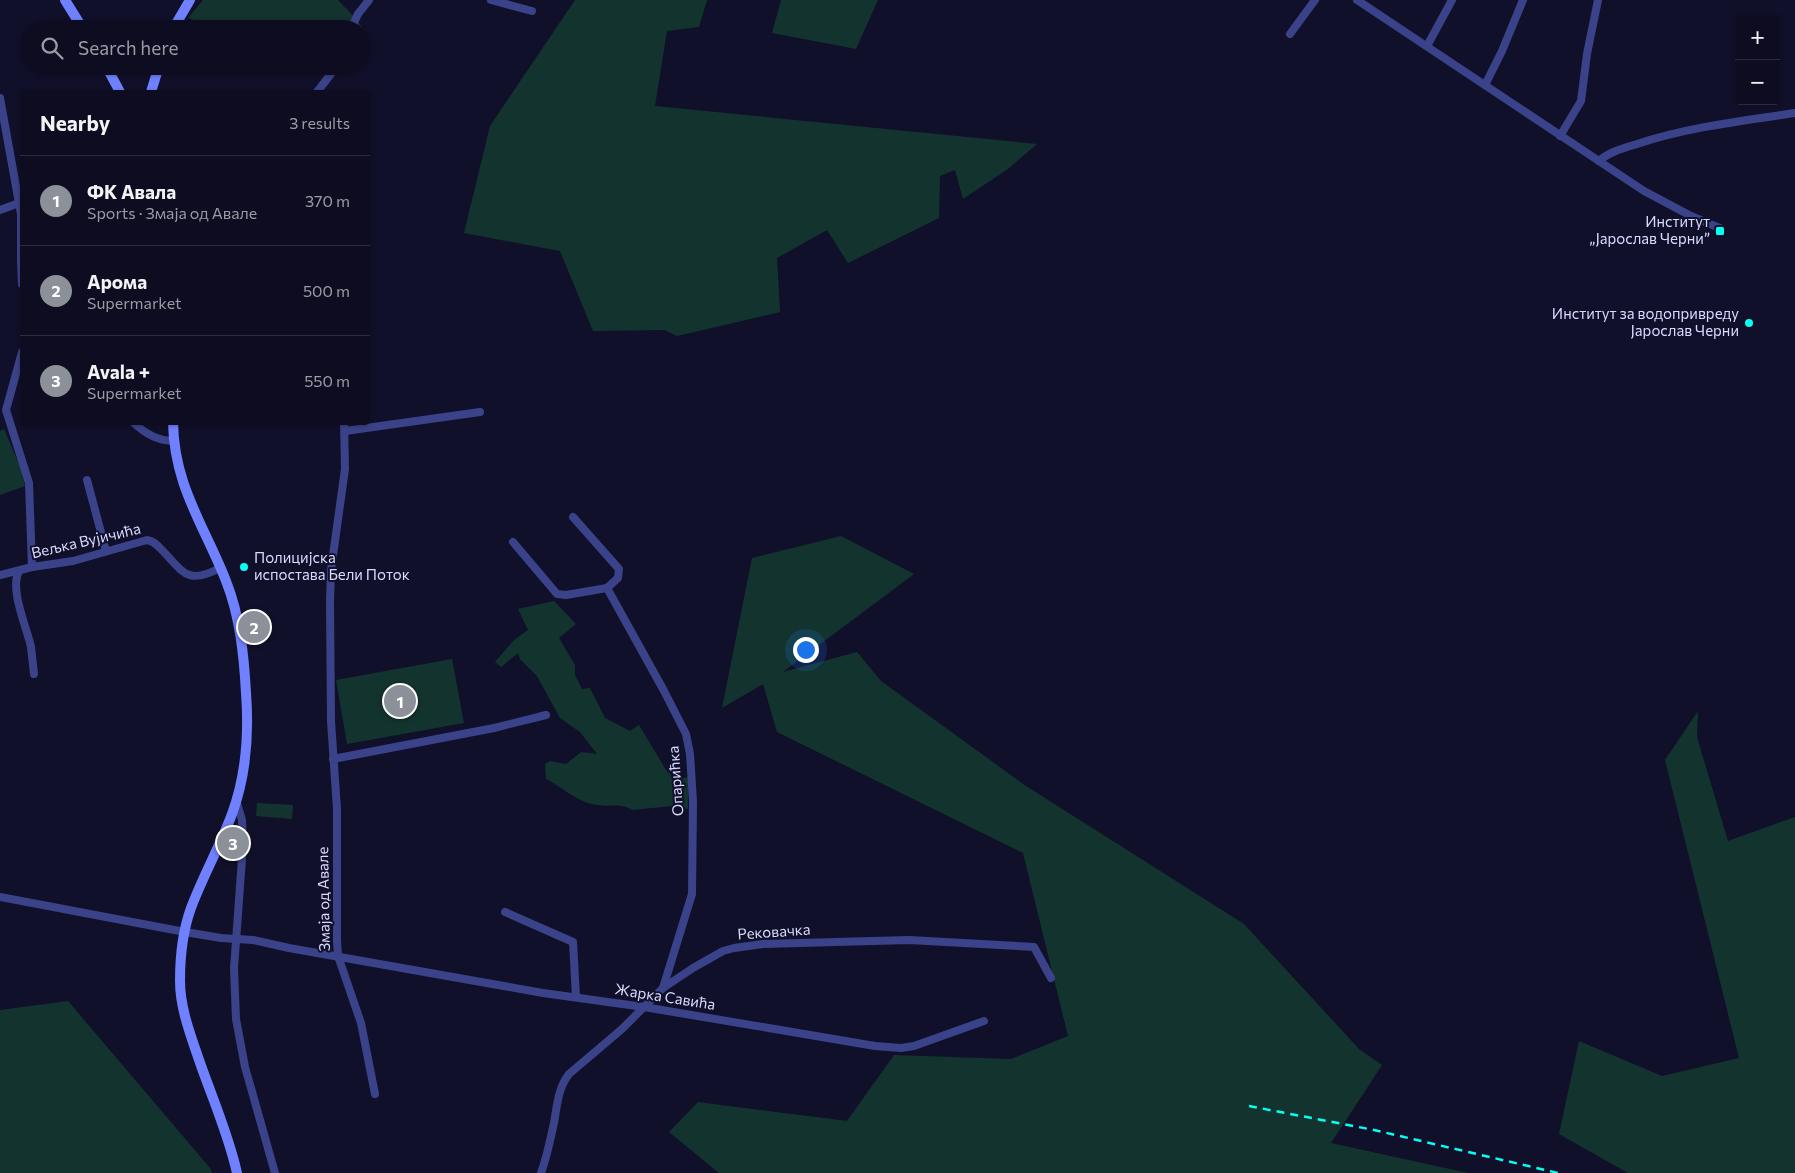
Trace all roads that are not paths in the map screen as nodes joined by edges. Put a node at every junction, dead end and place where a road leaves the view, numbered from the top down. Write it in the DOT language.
graph roads {
  1 [pos="65,0"];
  2 [pos="190,0"];
  3 [pos="368,0"];
  4 [pos="491,0"];
  5 [pos="1315,0"];
  6 [pos="1357,0"];
  7 [pos="1452,0"];
  8 [pos="1523,0"];
  9 [pos="1598,0"];
  10 [pos="532,11"];
  11 [pos="77,20"];
  12 [pos="178,20"];
  13 [pos="355,20"];
  14 [pos="1290,34"];
  15 [pos="1427,46"];
  16 [pos="111,75"];
  17 [pos="156,75"];
  18 [pos="329,75"];
  19 [pos="1485,85"];
  20 [pos="119,90"];
  21 [pos="152,90"];
  22 [pos="318,90"];
  23 [pos="0,98"];
  24 [pos="1795,113"];
  25 [pos="1560,136"];
  26 [pos="1599,161"];
  27 [pos="19,203"];
  28 [pos="0,210"];
  29 [pos="20,210"];
  30 [pos="1722,229"];
  31 [pos="20,359"];
  32 [pos="480,412"];
  33 [pos="136,425"];
  34 [pos="173,425"];
  35 [pos="344,425"];
  36 [pos="345,431"];
  37 [pos="174,441"];
  38 [pos="87,480"];
  39 [pos="572,517"];
  40 [pos="513,542"];
  41 [pos="106,551"];
  42 [pos="32,567"];
  43 [pos="220,568"];
  44 [pos="19,571"];
  45 [pos="0,575"];
  46 [pos="607,588"];
  47 [pos="34,674"];
  48 [pos="546,716"];
  49 [pos="333,759"];
  50 [pos="236,800"];
  51 [pos="0,897"];
  52 [pos="505,912"];
  53 [pos="185,932"];
  54 [pos="236,939"];
  55 [pos="338,956"];
  56 [pos="1051,978"];
  57 [pos="663,988"];
  58 [pos="576,998"];
  59 [pos="644,1007"];
  60 [pos="984,1021"];
  61 [pos="375,1094"];
  62 [pos="237,1173"];
  63 [pos="275,1173"];
  64 [pos="541,1173"];
  1 -- 11 [label="main road"];
  2 -- 12 [label="main road"];
  3 -- 13 [label="street"];
  4 -- 10 [label="street"];
  5 -- 14 [label="street"];
  6 -- 15 [label="street"];
  7 -- 15 [label="street"];
  8 -- 19 [label="street"];
  9 -- 25 [label="street"];
  15 -- 19 [label="street"];
  16 -- 20 [label="main road"];
  17 -- 21 [label="main road"];
  18 -- 22 [label="street"];
  19 -- 25 [label="street"];
  23 -- 27 [label="street"];
  24 -- 26 [label="street"];
  25 -- 26 [label="street"];
  26 -- 30 [label="street"];
  27 -- 28 [label="street"];
  27 -- 29 [label="street"];
  31 -- 42 [label="street"];
  32 -- 36 [label="street"];
  33 -- 37 [label="street"];
  34 -- 37 [label="main road"];
  35 -- 36 [label="street, Змаја од Авале"];
  36 -- 49 [label="street, Змаја од Авале"];
  37 -- 43 [label="main road"];
  38 -- 41 [label="street"];
  39 -- 46 [label="street"];
  40 -- 46 [label="street"];
  41 -- 42 [label="street, Вељка Вујичића"];
  41 -- 43 [label="street, Вељка Вујичића"];
  42 -- 44 [label="street, Вељка Вујичића"];
  43 -- 50 [label="main road"];
  44 -- 45 [label="street"];
  44 -- 47 [label="street, Вељка Вујичића"];
  46 -- 57 [label="street, Опарићка"];
  48 -- 49 [label="street"];
  49 -- 55 [label="street, Змаја од Авале"];
  50 -- 53 [label="main road"];
  50 -- 54 [label="street"];
  51 -- 53 [label="street, Жарка Савића"];
  52 -- 58 [label="street"];
  53 -- 54 [label="street, Жарка Савића"];
  53 -- 62 [label="main road"];
  54 -- 55 [label="street, Жарка Савића"];
  54 -- 63 [label="street"];
  55 -- 58 [label="street, Жарка Савића"];
  55 -- 61 [label="street, Змаја од Авале"];
  56 -- 57 [label="street, Рековачка"];
  57 -- 59 [label="street, Рековачка"];
  58 -- 59 [label="street, Жарка Савића"];
  59 -- 60 [label="street, Жарка Савића"];
  59 -- 64 [label="street, Рековачка"];
}
